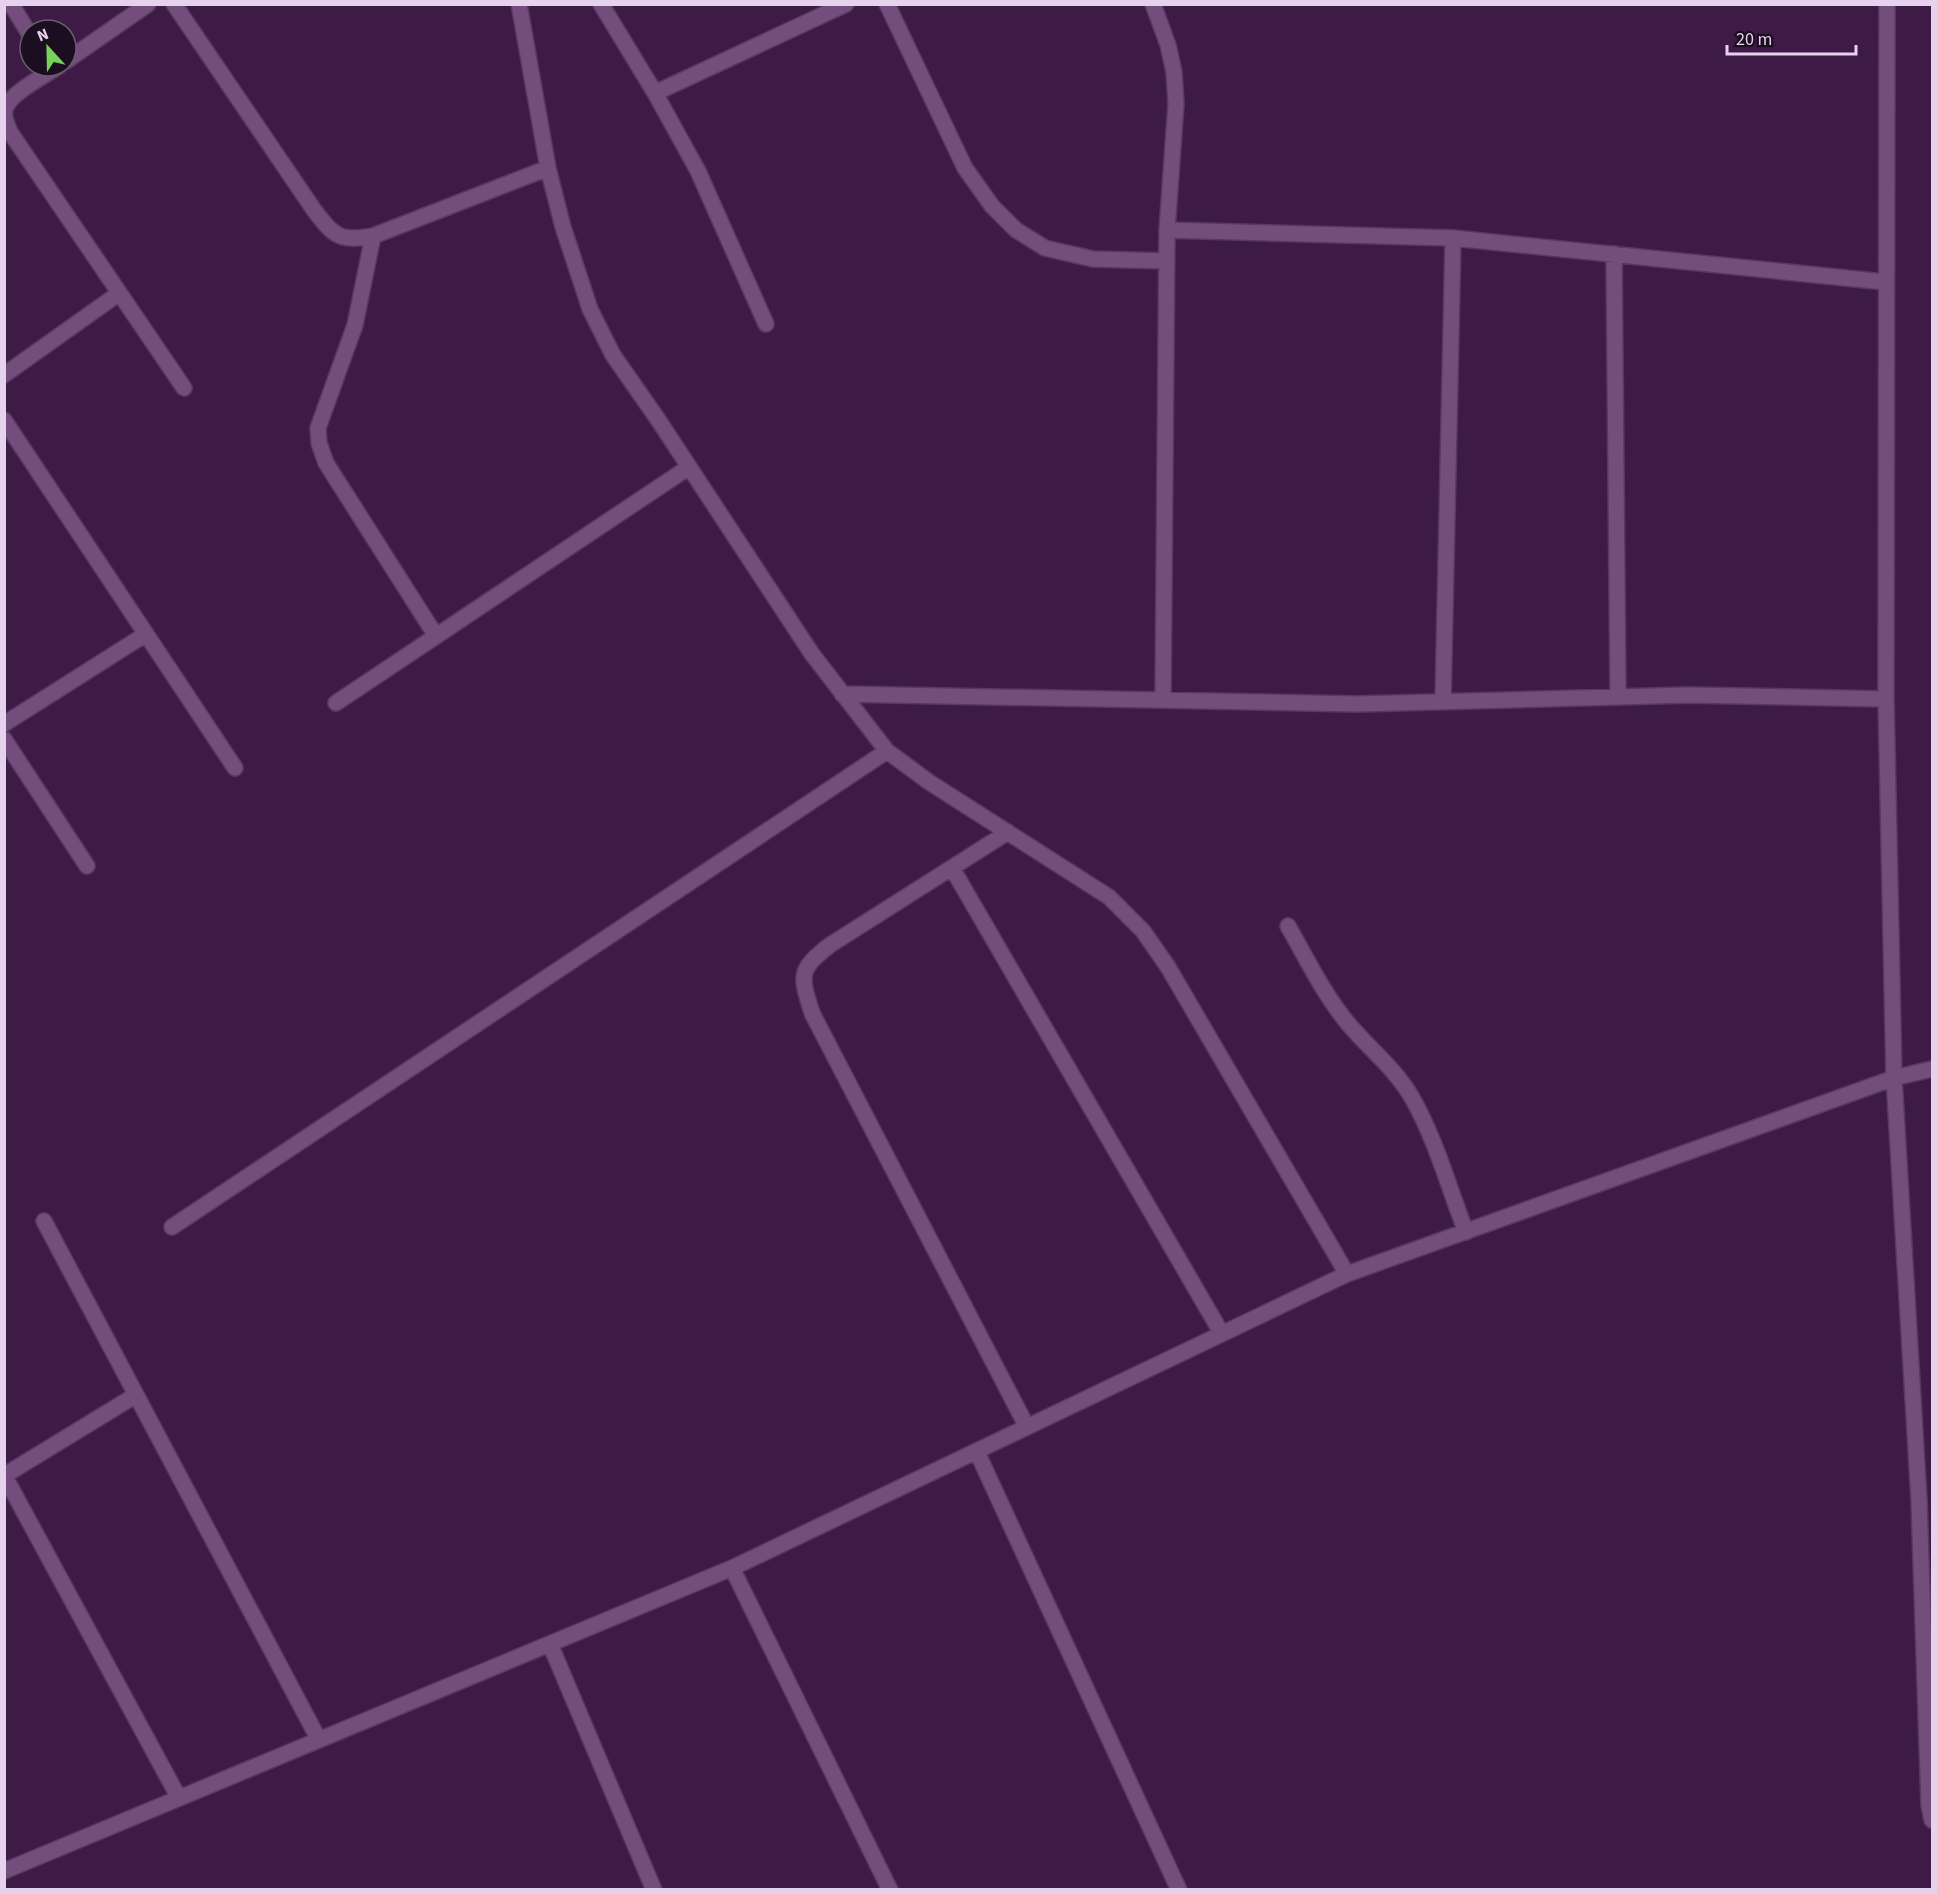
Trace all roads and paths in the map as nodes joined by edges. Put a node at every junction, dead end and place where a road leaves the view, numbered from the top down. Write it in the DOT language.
graph roads {
  1 [pos="10,4"];
  2 [pos="147,4"];
  3 [pos="174,4"];
  4 [pos="519,4"];
  5 [pos="601,4"];
  6 [pos="846,4"];
  7 [pos="887,4"];
  8 [pos="1154,4"];
  9 [pos="1887,4"];
  10 [pos="19,18"];
  11 [pos="78,53"];
  12 [pos="39,78"];
  13 [pos="655,93"];
  14 [pos="548,168"];
  15 [pos="1167,230"];
  16 [pos="373,236"];
  17 [pos="1453,238"];
  18 [pos="1614,254"];
  19 [pos="1167,261"];
  20 [pos="1885,282"];
  21 [pos="118,294"];
  22 [pos="766,324"];
  23 [pos="4,375"];
  24 [pos="184,388"];
  25 [pos="4,420"];
  26 [pos="689,467"];
  27 [pos="146,634"];
  28 [pos="436,636"];
  29 [pos="842,694"];
  30 [pos="1618,696"];
  31 [pos="1886,699"];
  32 [pos="1163,700"];
  33 [pos="1443,702"];
  34 [pos="336,703"];
  35 [pos="4,724"];
  36 [pos="4,739"];
  37 [pos="887,751"];
  38 [pos="235,768"];
  39 [pos="1008,832"];
  40 [pos="87,866"];
  41 [pos="952,868"];
  42 [pos="1288,926"];
  43 [pos="1932,1069"];
  44 [pos="1894,1078"];
  45 [pos="44,1221"];
  46 [pos="172,1227"];
  47 [pos="1466,1232"];
  48 [pos="1347,1274"];
  49 [pos="1222,1334"];
  50 [pos="136,1395"];
  51 [pos="1027,1427"];
  52 [pos="977,1452"];
  53 [pos="5,1475"];
  54 [pos="732,1568"];
  55 [pos="550,1644"];
  56 [pos="319,1740"];
  57 [pos="179,1798"];
  58 [pos="1932,1820"];
  59 [pos="4,1870"];
  60 [pos="654,1890"];
  61 [pos="890,1890"];
  62 [pos="1179,1890"];
  1 -- 10 [label="street"];
  2 -- 11 [label="street"];
  3 -- 16 [label="street"];
  4 -- 14 [label="street"];
  5 -- 13 [label="street"];
  6 -- 13 [label="street"];
  7 -- 19 [label="street"];
  8 -- 15 [label="street"];
  9 -- 20 [label="street"];
  12 -- 21 [label="street"];
  13 -- 22 [label="street"];
  14 -- 16 [label="street"];
  14 -- 26 [label="street"];
  15 -- 17 [label="street"];
  15 -- 19 [label="street"];
  16 -- 28 [label="street"];
  17 -- 18 [label="street"];
  17 -- 33 [label="street"];
  18 -- 20 [label="street"];
  18 -- 30 [label="street"];
  19 -- 32 [label="street"];
  20 -- 31 [label="street"];
  21 -- 23 [label="street"];
  21 -- 24 [label="street"];
  25 -- 27 [label="street"];
  26 -- 28 [label="street"];
  26 -- 29 [label="street"];
  27 -- 35 [label="street"];
  27 -- 38 [label="street"];
  28 -- 34 [label="street"];
  29 -- 32 [label="street"];
  29 -- 37 [label="street"];
  30 -- 31 [label="street"];
  30 -- 33 [label="street"];
  31 -- 44 [label="street"];
  32 -- 33 [label="street"];
  36 -- 40 [label="street"];
  37 -- 39 [label="street"];
  37 -- 46 [label="street"];
  39 -- 41 [label="street"];
  39 -- 48 [label="street"];
  41 -- 49 [label="street"];
  41 -- 51 [label="street"];
  42 -- 47 [label="street"];
  43 -- 44 [label="street"];
  44 -- 47 [label="street"];
  44 -- 58 [label="street"];
  45 -- 50 [label="street"];
  47 -- 48 [label="street"];
  48 -- 49 [label="street"];
  49 -- 51 [label="street"];
  50 -- 53 [label="street"];
  50 -- 56 [label="street"];
  51 -- 52 [label="street"];
  52 -- 54 [label="street"];
  52 -- 62 [label="street"];
  53 -- 57 [label="street"];
  54 -- 55 [label="street"];
  54 -- 61 [label="street"];
  55 -- 56 [label="street"];
  55 -- 60 [label="street"];
  56 -- 57 [label="street"];
  57 -- 59 [label="street"];
}
